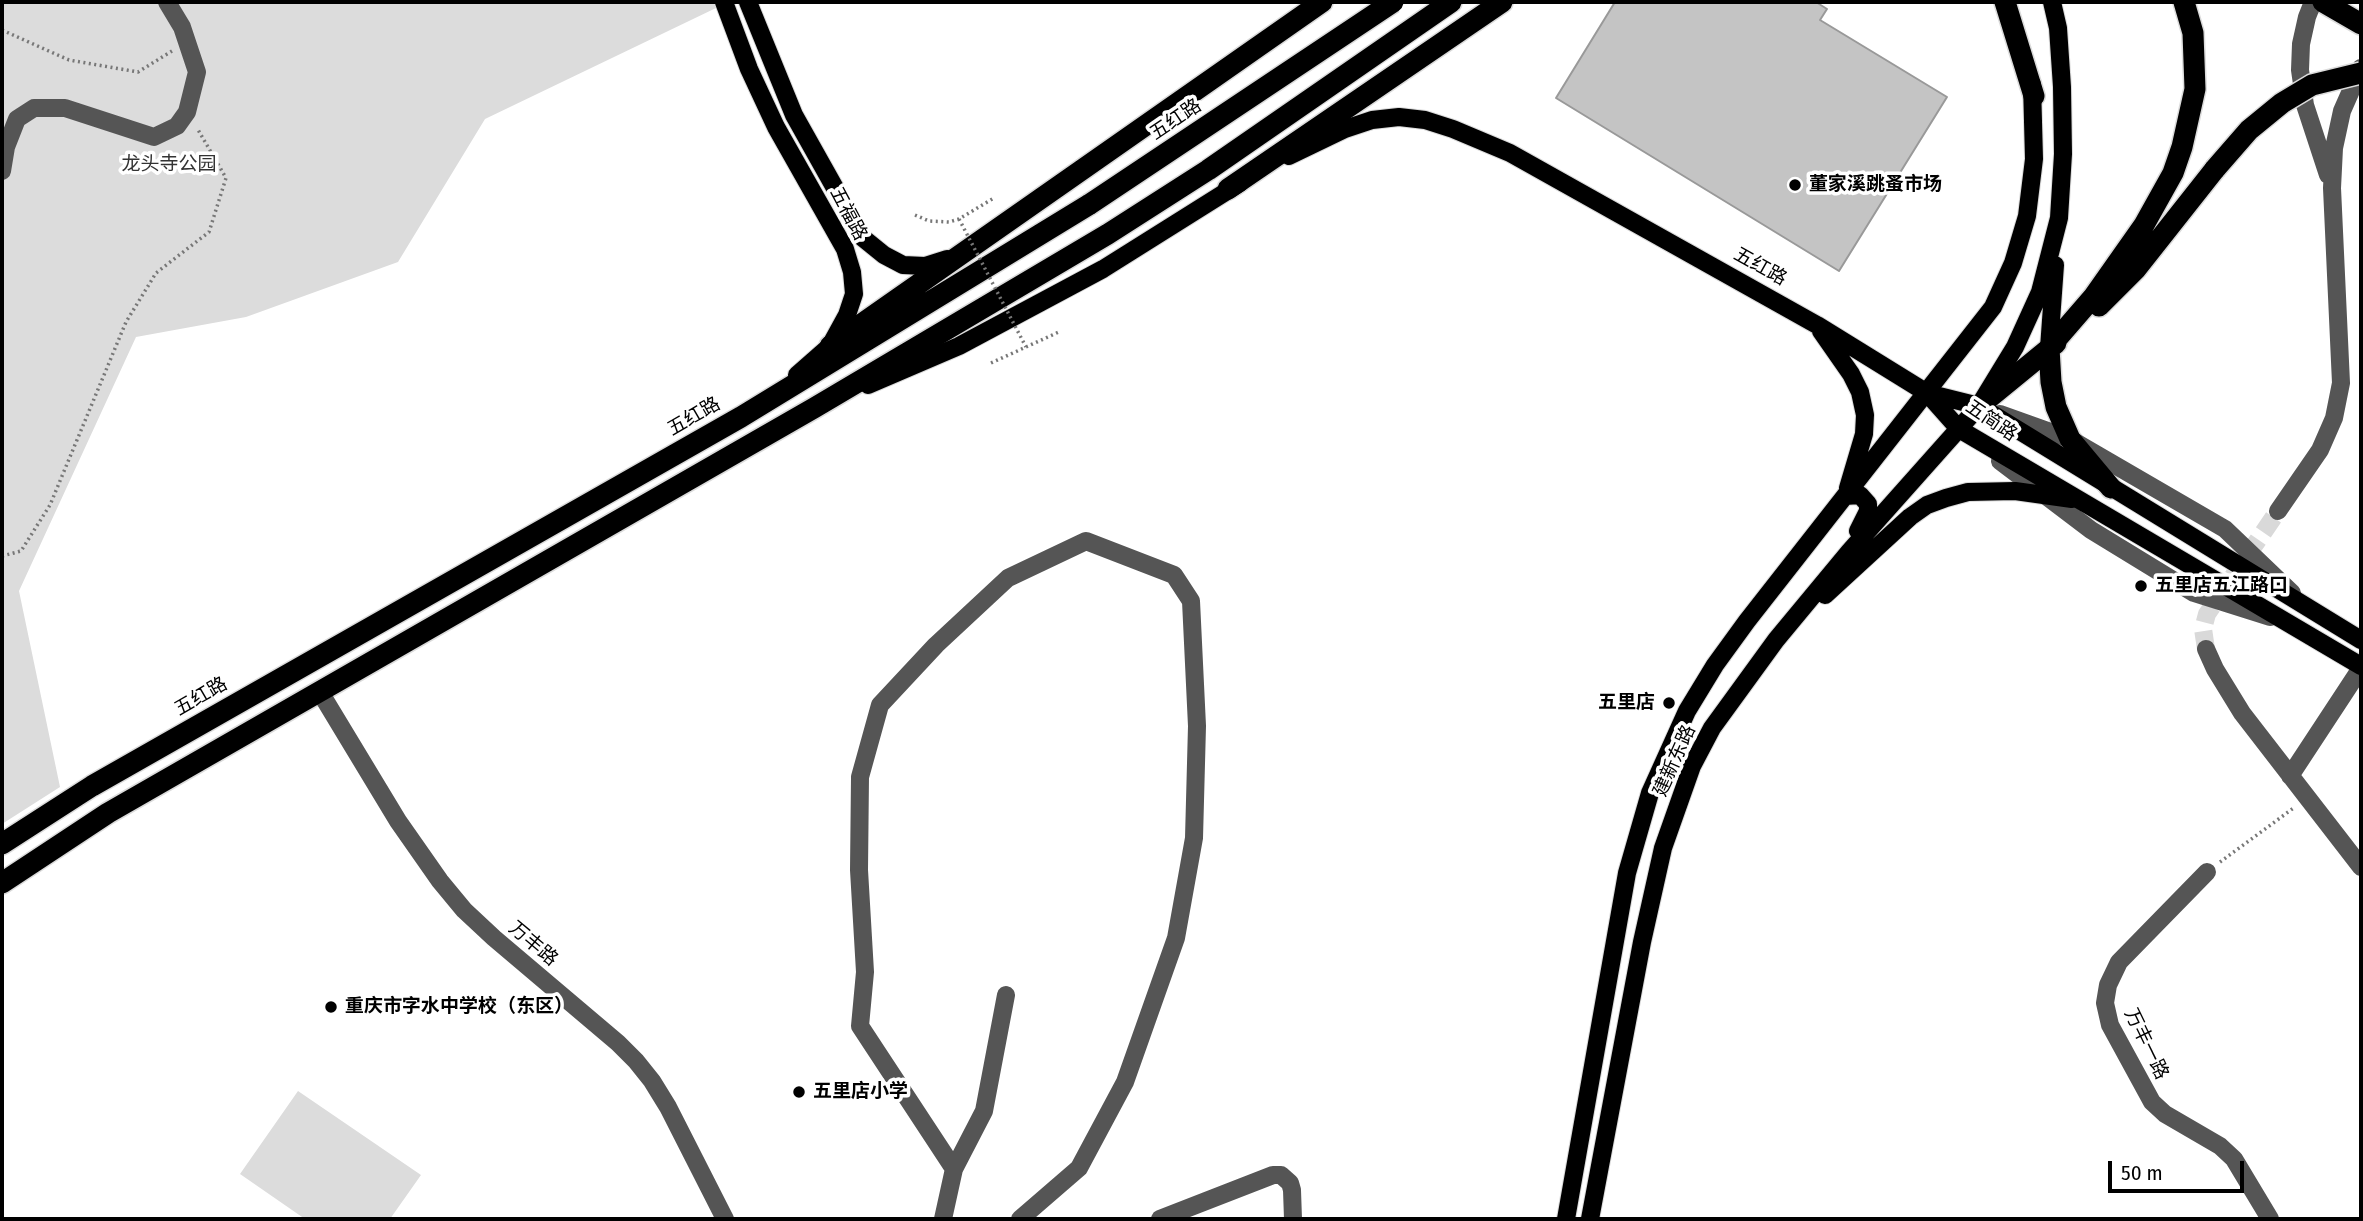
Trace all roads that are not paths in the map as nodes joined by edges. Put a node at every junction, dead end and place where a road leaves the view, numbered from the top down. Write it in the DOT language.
graph roads {
  1 [pos="167,2"];
  2 [pos="724,2"];
  3 [pos="748,2"];
  4 [pos="1322,2"];
  5 [pos="1393,2"];
  6 [pos="1451,2"];
  7 [pos="1502,2"];
  8 [pos="2005,2"];
  9 [pos="2017,2"];
  10 [pos="2052,2"];
  11 [pos="2184,2"];
  12 [pos="2313,2"];
  13 [pos="2323,2"];
  14 [pos="2361,24"];
  15 [pos="2361,70"];
  16 [pos="2034,96"];
  17 [pos="2,171"];
  18 [pos="2332,188"];
  19 [pos="1228,189"];
  20 [pos="2059,218"];
  21 [pos="978,242"];
  22 [pos="1817,325"];
  23 [pos="830,346"];
  24 [pos="2049,348"];
  25 [pos="1927,393"];
  26 [pos="1979,407"];
  27 [pos="814,408"];
  28 [pos="741,417"];
  29 [pos="1959,429"];
  30 [pos="2070,439"];
  31 [pos="2110,488"];
  32 [pos="1845,496"];
  33 [pos="2046,496"];
  34 [pos="2079,500"];
  35 [pos="2278,511"];
  36 [pos="1849,552"];
  37 [pos="2307,607"];
  38 [pos="2289,623"];
  39 [pos="1776,640"];
  40 [pos="2361,640"];
  41 [pos="2206,649"];
  42 [pos="2361,667"];
  43 [pos="320,692"];
  44 [pos="2290,776"];
  45 [pos="2,844"];
  46 [pos="2361,867"];
  47 [pos="2207,872"];
  48 [pos="2,883"];
  49 [pos="1006,995"];
  50 [pos="954,1169"];
  51 [pos="725,1219"];
  52 [pos="943,1219"];
  53 [pos="1020,1219"];
  54 [pos="1160,1219"];
  55 [pos="1293,1219"];
  56 [pos="1566,1219"];
  57 [pos="1590,1219"];
  58 [pos="2270,1219"];
  1 -- 17 [label="street"];
  2 -- 23 [label="main road, 五福路"];
  3 -- 21 [label="main road, 五福路"];
  4 -- 21 [label="highway"];
  5 -- 28 [label="highway, 五红路, bridge"];
  6 -- 27 [label="highway, 五红路"];
  7 -- 19 [label="highway"];
  8 -- 16 [label="highway"];
  9 -- 16 [label="main road, 建新东路"];
  10 -- 20 [label="main road"];
  11 -- 24 [label="highway"];
  12 -- 18 [label="street"];
  13 -- 14 [label="highway"];
  15 -- 18 [label="street"];
  15 -- 24 [label="highway, bridge"];
  16 -- 25 [label="main road, 建新东路"];
  18 -- 35 [label="street"];
  19 -- 22 [label="main road, 五红路"];
  19 -- 27 [label="main road, 五红路"];
  20 -- 24 [label="main road"];
  20 -- 26 [label="main road, 建新东路"];
  21 -- 23 [label="highway"];
  22 -- 25 [label="main road, 五红路"];
  22 -- 32 [label="main road"];
  23 -- 28 [label="main road, 五福路"];
  24 -- 26 [label="highway"];
  24 -- 30 [label="highway"];
  25 -- 26 [label="main road, 五简路"];
  25 -- 29 [label="main road, 五简路"];
  25 -- 32 [label="main road, 建新东路"];
  26 -- 29 [label="main road, 建新东路"];
  26 -- 30 [label="street"];
  26 -- 31 [label="main road, 五简路"];
  27 -- 43 [label="highway, 五红路"];
  28 -- 45 [label="highway, 五红路"];
  29 -- 33 [label="street"];
  29 -- 34 [label="main road, 五简路"];
  29 -- 36 [label="main road, 建新东路"];
  30 -- 31 [label="highway"];
  30 -- 37 [label="street"];
  31 -- 37 [label="main road, 五简路"];
  32 -- 36 [label="main road"];
  32 -- 56 [label="main road, 建新东路"];
  33 -- 34 [label="main road"];
  33 -- 38 [label="street"];
  33 -- 39 [label="main road"];
  34 -- 38 [label="main road, 五简路"];
  36 -- 39 [label="main road, 建新东路"];
  37 -- 40 [label="main road, 五简路"];
  38 -- 42 [label="main road, 五简路"];
  39 -- 57 [label="main road, 建新东路"];
  41 -- 44 [label="street"];
  42 -- 44 [label="street"];
  43 -- 48 [label="highway, 五红路"];
  43 -- 51 [label="street, 万丰路"];
  44 -- 46 [label="street"];
  47 -- 58 [label="street, 万丰一路"];
  49 -- 50 [label="street"];
  50 -- 52 [label="street"];
  50 -- 53 [label="street"];
  54 -- 55 [label="street"];
}
